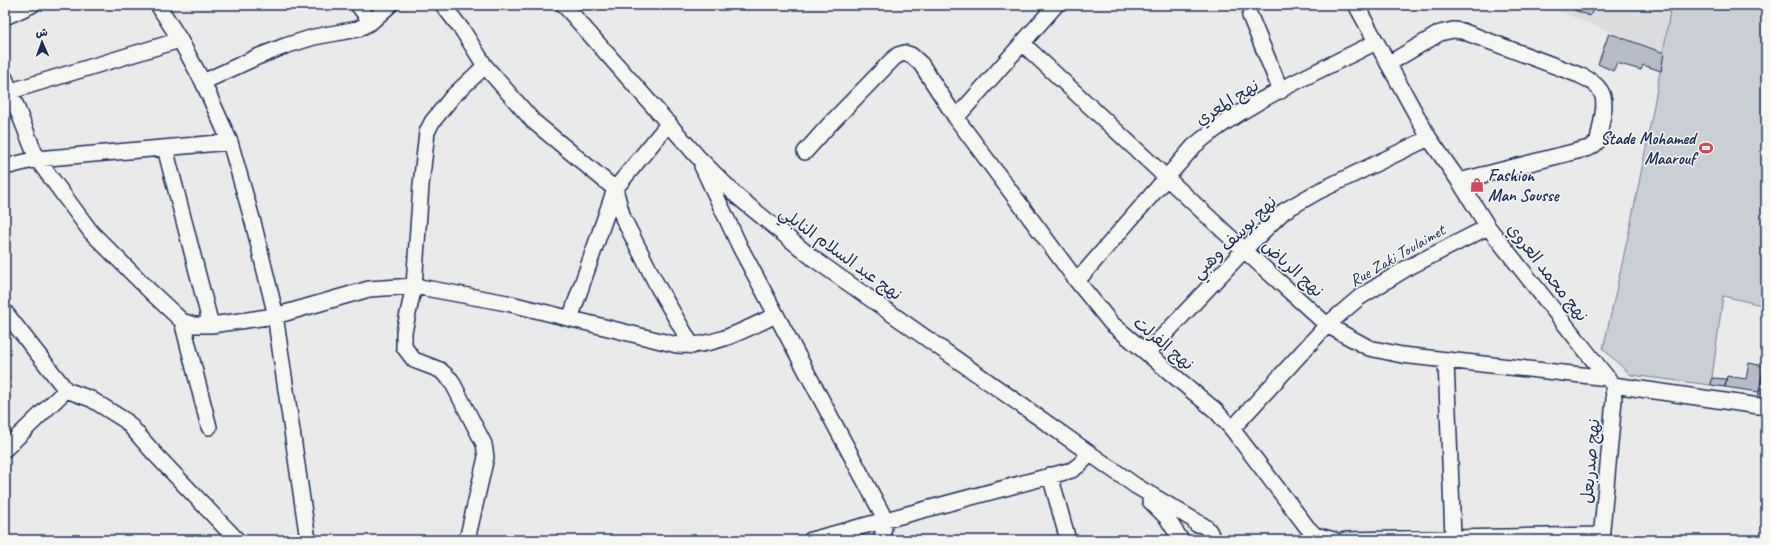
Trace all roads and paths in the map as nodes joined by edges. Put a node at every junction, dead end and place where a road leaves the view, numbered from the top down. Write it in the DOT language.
graph roads {
  1 [pos="32,5"];
  2 [pos="158,5"];
  3 [pos="358,5"];
  4 [pos="390,5"];
  5 [pos="443,5"];
  6 [pos="564,5"];
  7 [pos="1056,5"];
  8 [pos="1356,5"];
  9 [pos="1250,16"];
  10 [pos="5,17"];
  11 [pos="371,22"];
  12 [pos="180,40"];
  13 [pos="1376,42"];
  14 [pos="1022,43"];
  15 [pos="1388,64"];
  16 [pos="485,66"];
  17 [pos="203,82"];
  18 [pos="8,85"];
  19 [pos="1281,91"];
  20 [pos="956,118"];
  21 [pos="669,123"];
  22 [pos="1429,138"];
  23 [pos="230,142"];
  24 [pos="165,148"];
  25 [pos="805,152"];
  26 [pos="697,156"];
  27 [pos="37,159"];
  28 [pos="5,168"];
  29 [pos="1168,178"];
  30 [pos="1459,181"];
  31 [pos="615,189"];
  32 [pos="1488,227"];
  33 [pos="1244,250"];
  34 [pos="1076,281"];
  35 [pos="414,286"];
  36 [pos="5,312"];
  37 [pos="776,315"];
  38 [pos="275,316"];
  39 [pos="570,318"];
  40 [pos="182,321"];
  41 [pos="211,325"];
  42 [pos="1327,325"];
  43 [pos="692,346"];
  44 [pos="1147,353"];
  45 [pos="1446,361"];
  46 [pos="1611,382"];
  47 [pos="66,390"];
  48 [pos="1766,407"];
  49 [pos="209,427"];
  50 [pos="1232,428"];
  51 [pos="5,448"];
  52 [pos="1090,454"];
  53 [pos="1050,475"];
  54 [pos="1136,486"];
  55 [pos="885,519"];
  56 [pos="1207,531"];
  57 [pos="1453,537"];
  58 [pos="1602,538"];
  59 [pos="234,539"];
  60 [pos="308,540"];
  61 [pos="467,540"];
  62 [pos="811,540"];
  63 [pos="882,540"];
  64 [pos="1068,540"];
  65 [pos="1181,540"];
  66 [pos="1226,540"];
  67 [pos="1334,540"];
  68 [pos="1345,540"];
  1 -- 10 [label="street"];
  2 -- 12 [label="street"];
  3 -- 11 [label="street"];
  4 -- 11 [label="street"];
  5 -- 16 [label="street"];
  6 -- 21 [label="street, نهج عبد السلام النابلي"];
  7 -- 14 [label="street"];
  8 -- 13 [label="street, نهج محمد العروي"];
  9 -- 19 [label="street"];
  11 -- 17 [label="street"];
  12 -- 17 [label="street"];
  12 -- 18 [label="street"];
  13 -- 15 [label="street, نهج محمد العروي"];
  13 -- 19 [label="street, نهج المعري"];
  14 -- 20 [label="street"];
  14 -- 29 [label="street, نهج الرياض"];
  15 -- 22 [label="street, نهج محمد العروي"];
  15 -- 30 [label="street"];
  16 -- 31 [label="street"];
  16 -- 35 [label="street"];
  17 -- 23 [label="street"];
  18 -- 27 [label="street"];
  19 -- 29 [label="street, نهج المعري"];
  20 -- 25 [label="street, نهج الفرلت"];
  20 -- 34 [label="street, نهج الفرلت"];
  21 -- 26 [label="street, نهج عبد السلام النابلي"];
  21 -- 31 [label="street"];
  22 -- 30 [label="street, نهج محمد العروي"];
  22 -- 33 [label="street, نهج يوسف وهبي"];
  23 -- 24 [label="street"];
  23 -- 38 [label="street"];
  24 -- 27 [label="street"];
  24 -- 41 [label="street"];
  26 -- 37 [label="street"];
  26 -- 52 [label="street, نهج عبد السلام النابلي"];
  27 -- 28 [label="street"];
  27 -- 40 [label="street"];
  29 -- 33 [label="street, نهج الرياض"];
  29 -- 34 [label="street, نهج المعري"];
  30 -- 32 [label="street, نهج محمد العروي"];
  31 -- 39 [label="street"];
  31 -- 43 [label="street"];
  32 -- 42 [label="street, Rue Zaki Toulaimet"];
  32 -- 46 [label="street, نهج محمد العروي"];
  33 -- 42 [label="street, نهج الرياض"];
  33 -- 44 [label="street, نهج يوسف وهبي"];
  34 -- 44 [label="street, نهج الفرلت"];
  35 -- 38 [label="street"];
  35 -- 39 [label="street"];
  35 -- 61 [label="street"];
  36 -- 47 [label="street"];
  37 -- 43 [label="street"];
  37 -- 55 [label="street"];
  38 -- 41 [label="street"];
  38 -- 60 [label="street"];
  39 -- 43 [label="street"];
  40 -- 41 [label="street"];
  40 -- 49 [label="street"];
  42 -- 45 [label="street, نهج الرياض"];
  42 -- 50 [label="street, Rue Zaki Toulaimet"];
  44 -- 50 [label="street, نهج الفرلت"];
  45 -- 46 [label="street, نهج الرياض"];
  45 -- 57 [label="street"];
  46 -- 48 [label="street"];
  46 -- 58 [label="street, نهج صدربعل"];
  47 -- 51 [label="street"];
  47 -- 59 [label="street"];
  50 -- 67 [label="street, نهج الفرلت"];
  52 -- 53 [label="street"];
  52 -- 54 [label="street, نهج عبد السلام النابلي"];
  53 -- 55 [label="street"];
  53 -- 64 [label="street"];
  54 -- 56 [label="street, نهج عبد السلام النابلي"];
  54 -- 65 [label="street, نهج عبد السلام النابلي"];
  55 -- 62 [label="street"];
  55 -- 63 [label="street"];
  56 -- 65 [label="street"];
  56 -- 66 [label="street, نهج عبد السلام النابلي"];
  57 -- 58 [label="street"];
  57 -- 68 [label="street"];
}
